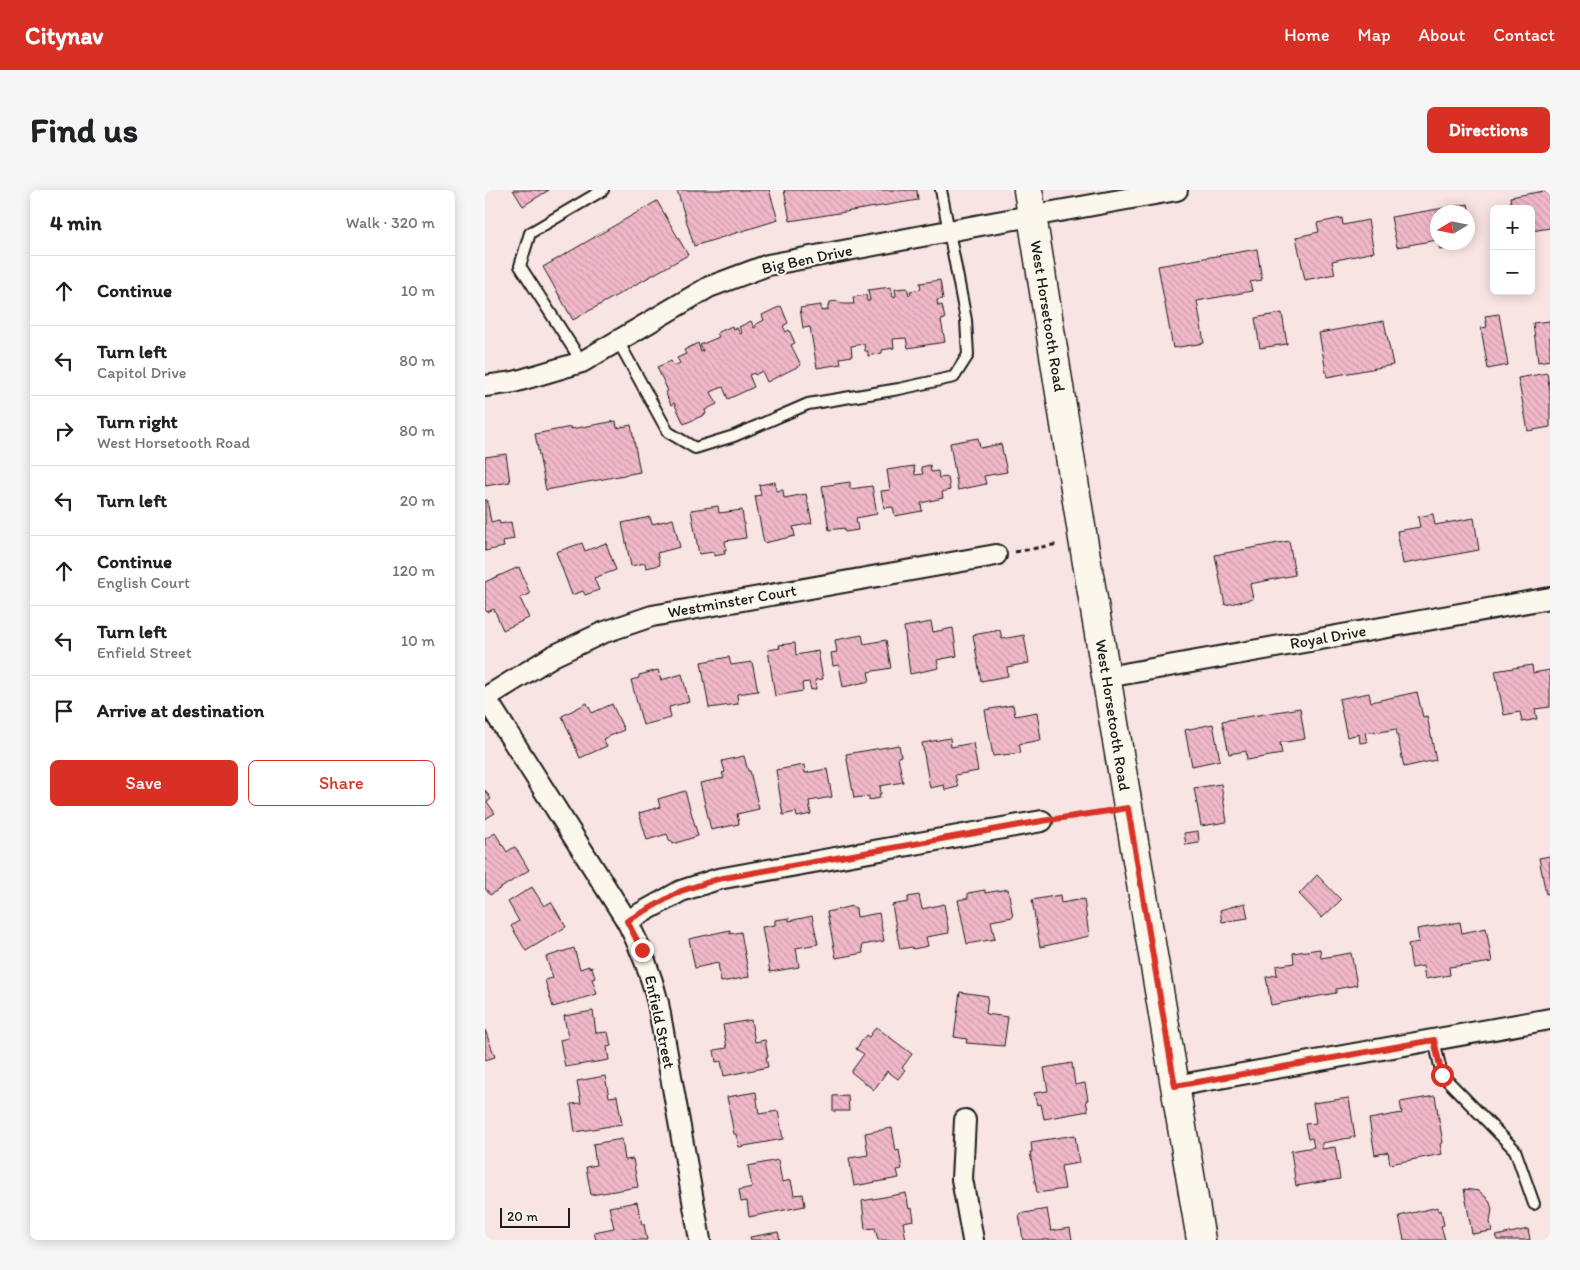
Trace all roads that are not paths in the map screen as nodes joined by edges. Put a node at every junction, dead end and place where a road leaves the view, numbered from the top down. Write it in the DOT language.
graph roads {
  1 [pos="603,190"];
  2 [pos="941,190"];
  3 [pos="1028,190"];
  4 [pos="1177,190"];
  5 [pos="1032,217"];
  6 [pos="948,231"];
  7 [pos="618,341"];
  8 [pos="582,362"];
  9 [pos="485,386"];
  10 [pos="996,554"];
  11 [pos="1550,598"];
  12 [pos="1107,677"];
  13 [pos="485,697"];
  14 [pos="1042,821"];
  15 [pos="627,921"];
  16 [pos="1550,1019"];
  17 [pos="1434,1040"];
  18 [pos="1175,1086"];
  19 [pos="965,1120"];
  20 [pos="1533,1204"];
  21 [pos="700,1240"];
  22 [pos="973,1240"];
  23 [pos="1201,1240"];
  1 -- 8 [label="lane"];
  2 -- 6 [label="lane"];
  3 -- 5 [label="main road, West Horsetooth Road"];
  4 -- 5 [label="street, Big Ben Drive"];
  5 -- 6 [label="street, Big Ben Drive"];
  5 -- 12 [label="main road, West Horsetooth Road"];
  6 -- 7 [label="street, Big Ben Drive"];
  6 -- 7 [label="lane"];
  7 -- 8 [label="street, Big Ben Drive"];
  8 -- 9 [label="street, Big Ben Drive"];
  10 -- 13 [label="street, Westminster Court"];
  11 -- 12 [label="street, Royal Drive"];
  12 -- 18 [label="main road, West Horsetooth Road"];
  13 -- 15 [label="street, Enfield Street"];
  14 -- 15 [label="street"];
  15 -- 21 [label="street, Enfield Street"];
  16 -- 17 [label="street"];
  17 -- 18 [label="street"];
  17 -- 20 [label="lane"];
  18 -- 23 [label="main road, West Horsetooth Road"];
  19 -- 22 [label="street"];
}
